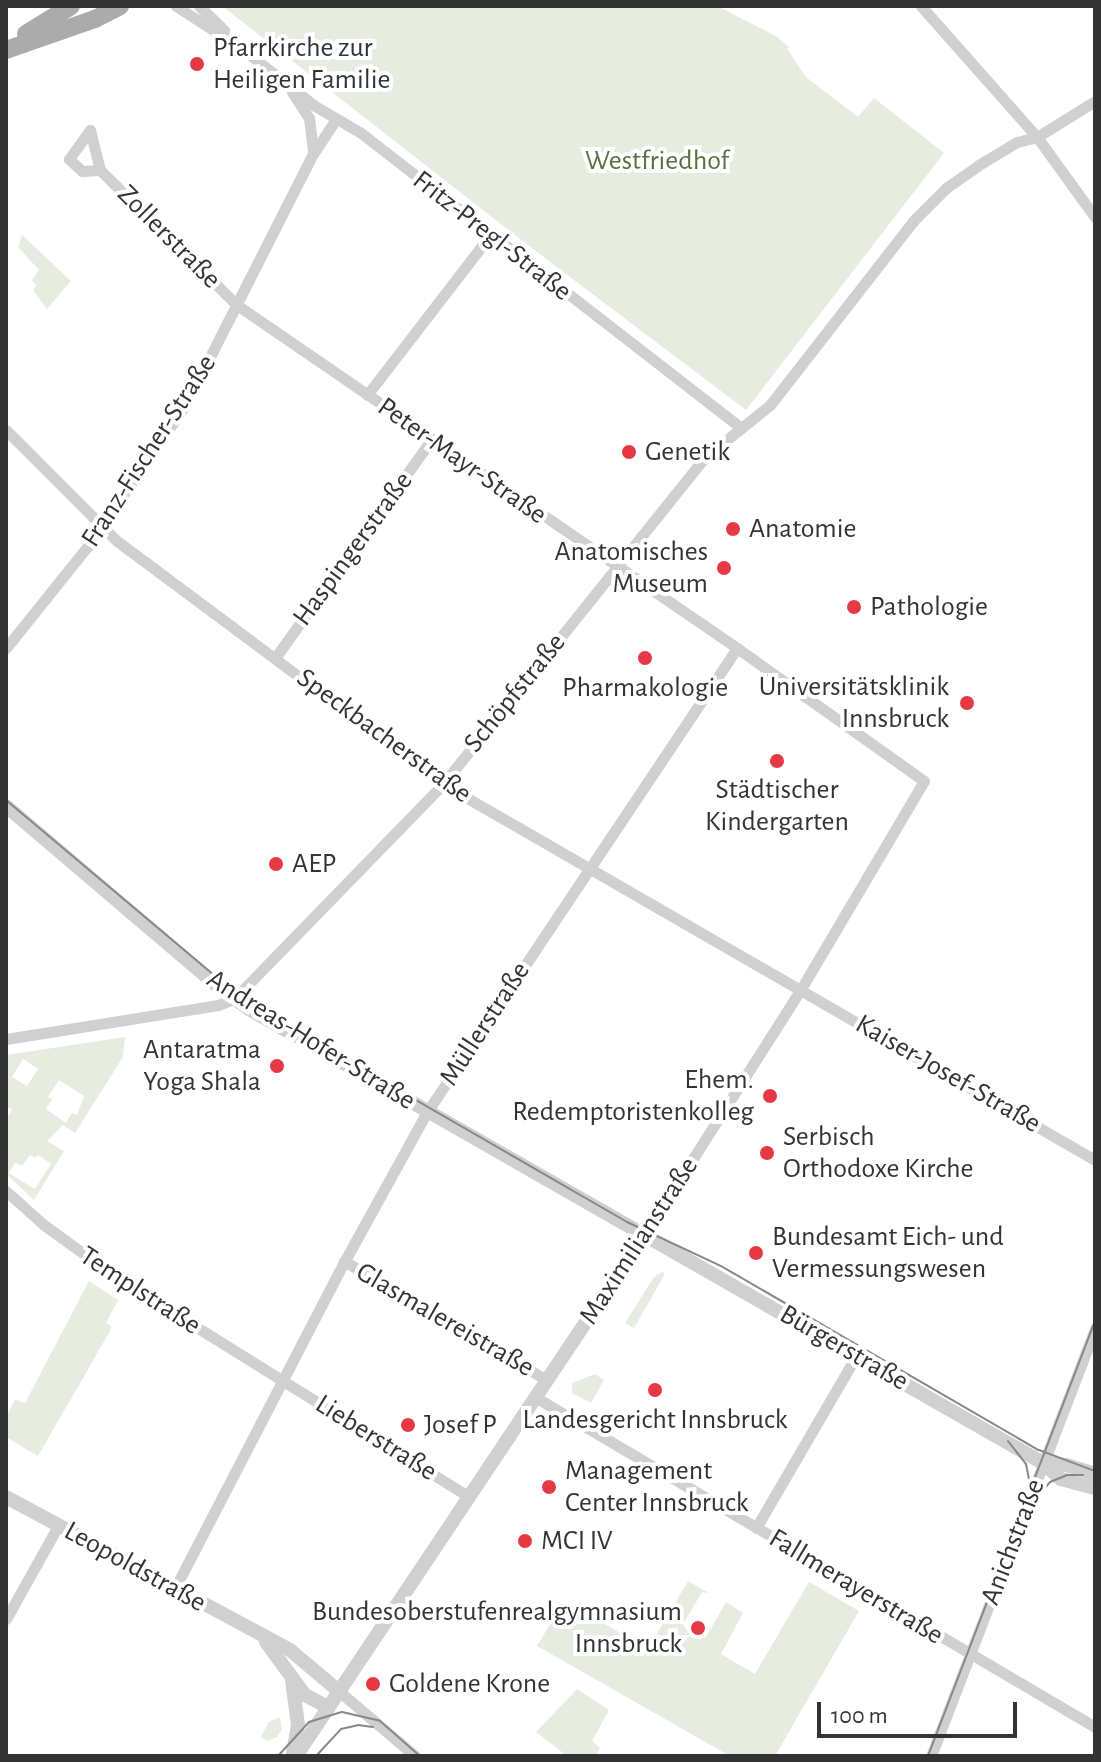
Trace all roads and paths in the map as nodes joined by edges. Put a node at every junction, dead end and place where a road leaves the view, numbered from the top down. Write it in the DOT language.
graph roads {
  1 [pos="71,6"];
  2 [pos="120,6"];
  3 [pos="176,6"];
  4 [pos="199,6"];
  5 [pos="921,6"];
  6 [pos="6,48"];
  7 [pos="241,48"];
  8 [pos="285,82"];
  9 [pos="1095,101"];
  10 [pos="336,119"];
  11 [pos="1037,137"];
  12 [pos="313,154"];
  13 [pos="100,170"];
  14 [pos="1095,217"];
  15 [pos="490,235"];
  16 [pos="237,305"];
  17 [pos="367,395"];
  18 [pos="741,428"];
  19 [pos="6,430"];
  20 [pos="431,440"];
  21 [pos="102,526"];
  22 [pos="616,567"];
  23 [pos="6,648"];
  24 [pos="737,648"];
  25 [pos="275,658"];
  26 [pos="924,781"];
  27 [pos="443,784"];
  28 [pos="6,806"];
  29 [pos="589,867"];
  30 [pos="801,989"];
  31 [pos="234,999"];
  32 [pos="6,1039"];
  33 [pos="427,1112"];
  34 [pos="1095,1160"];
  35 [pos="6,1191"];
  36 [pos="644,1235"];
  37 [pos="344,1261"];
  38 [pos="1095,1328"];
  39 [pos="856,1356"];
  40 [pos="282,1379"];
  41 [pos="547,1380"];
  42 [pos="535,1397"];
  43 [pos="1043,1463"];
  44 [pos="1095,1474"];
  45 [pos="1095,1488"];
  46 [pos="6,1497"];
  47 [pos="469,1497"];
  48 [pos="59,1524"];
  49 [pos="756,1528"];
  50 [pos="175,1588"];
  51 [pos="6,1619"];
  52 [pos="263,1639"];
  53 [pos="969,1655"];
  54 [pos="290,1672"];
  55 [pos="340,1692"];
  56 [pos="329,1708"];
  57 [pos="1095,1727"];
  58 [pos="294,1756"];
  59 [pos="415,1756"];
  60 [pos="931,1756"];
  1 -- 6 [label="main road"];
  2 -- 6 [label="main road"];
  3 -- 7 [label="street, Fritz-Pregl-Straße"];
  4 -- 7 [label="street, Fritz-Pregl-Straße"];
  5 -- 11 [label="street"];
  7 -- 8 [label="street, Fritz-Pregl-Straße"];
  8 -- 10 [label="street, Fritz-Pregl-Straße"];
  8 -- 12 [label="street"];
  9 -- 11 [label="street, Schöpfstraße"];
  10 -- 12 [label="street, Franz-Fischer-Straße"];
  10 -- 15 [label="street, Fritz-Pregl-Straße"];
  11 -- 14 [label="street"];
  11 -- 18 [label="street, Schöpfstraße"];
  12 -- 16 [label="street, Franz-Fischer-Straße"];
  13 -- 16 [label="street, Zollerstraße"];
  15 -- 17 [label="street"];
  15 -- 18 [label="street, Fritz-Pregl-Straße"];
  16 -- 17 [label="street, Peter-Mayr-Straße"];
  16 -- 21 [label="street, Franz-Fischer-Straße"];
  17 -- 20 [label="street, Peter-Mayr-Straße"];
  18 -- 22 [label="street, Schöpfstraße"];
  19 -- 21 [label="street, Speckbacherstraße"];
  20 -- 22 [label="street, Peter-Mayr-Straße"];
  20 -- 25 [label="street, Haspingerstraße"];
  21 -- 23 [label="street, Franz-Fischer-Straße"];
  21 -- 25 [label="street, Speckbacherstraße"];
  22 -- 24 [label="street, Peter-Mayr-Straße"];
  22 -- 27 [label="street, Schöpfstraße"];
  24 -- 26 [label="street, Peter-Mayr-Straße"];
  24 -- 29 [label="street, Müllerstraße"];
  25 -- 27 [label="street, Speckbacherstraße"];
  26 -- 30 [label="street, Maximilianstraße"];
  27 -- 29 [label="street, Speckbacherstraße"];
  27 -- 31 [label="street, Schöpfstraße"];
  28 -- 31 [label="street, Andreas-Hofer-Straße"];
  29 -- 30 [label="street, Speckbacherstraße"];
  29 -- 33 [label="street, Müllerstraße"];
  30 -- 34 [label="street, Kaiser-Josef-Straße"];
  30 -- 36 [label="street, Maximilianstraße"];
  31 -- 32 [label="street"];
  31 -- 33 [label="street, Andreas-Hofer-Straße"];
  33 -- 36 [label="street, Andreas-Hofer-Straße"];
  33 -- 37 [label="street, Müllerstraße"];
  35 -- 40 [label="street, Templstraße"];
  36 -- 39 [label="street, Bürgerstraße"];
  36 -- 41 [label="street, Maximilianstraße"];
  37 -- 40 [label="street, Müllerstraße"];
  37 -- 41 [label="street, Glasmalereistraße"];
  38 -- 43 [label="street, Anichstraße"];
  39 -- 43 [label="street, Bürgerstraße"];
  39 -- 49 [label="street"];
  40 -- 47 [label="street, Lieberstraße"];
  40 -- 50 [label="street, Müllerstraße"];
  41 -- 42 [label="street, Maximilianstraße"];
  42 -- 47 [label="street, Maximilianstraße"];
  42 -- 49 [label="street, Fallmerayerstraße"];
  43 -- 44 [label="street, Bürgerstraße"];
  43 -- 45 [label="street, Bürgerstraße"];
  43 -- 53 [label="street, Anichstraße"];
  46 -- 48 [label="street, Leopoldstraße"];
  47 -- 55 [label="street, Maximilianstraße"];
  48 -- 50 [label="street, Leopoldstraße"];
  48 -- 51 [label="street"];
  49 -- 53 [label="street, Fallmerayerstraße"];
  50 -- 52 [label="street, Leopoldstraße"];
  52 -- 54 [label="street, Leopoldstraße"];
  52 -- 55 [label="street, Leopoldstraße"];
  53 -- 57 [label="street, Fallmerayerstraße"];
  53 -- 60 [label="street, Anichstraße"];
  54 -- 56 [label="street, Leopoldstraße"];
  54 -- 58 [label="street"];
  55 -- 56 [label="street, Maximilianstraße"];
  55 -- 59 [label="street"];
  56 -- 58 [label="street, Maximilianstraße"];
}
